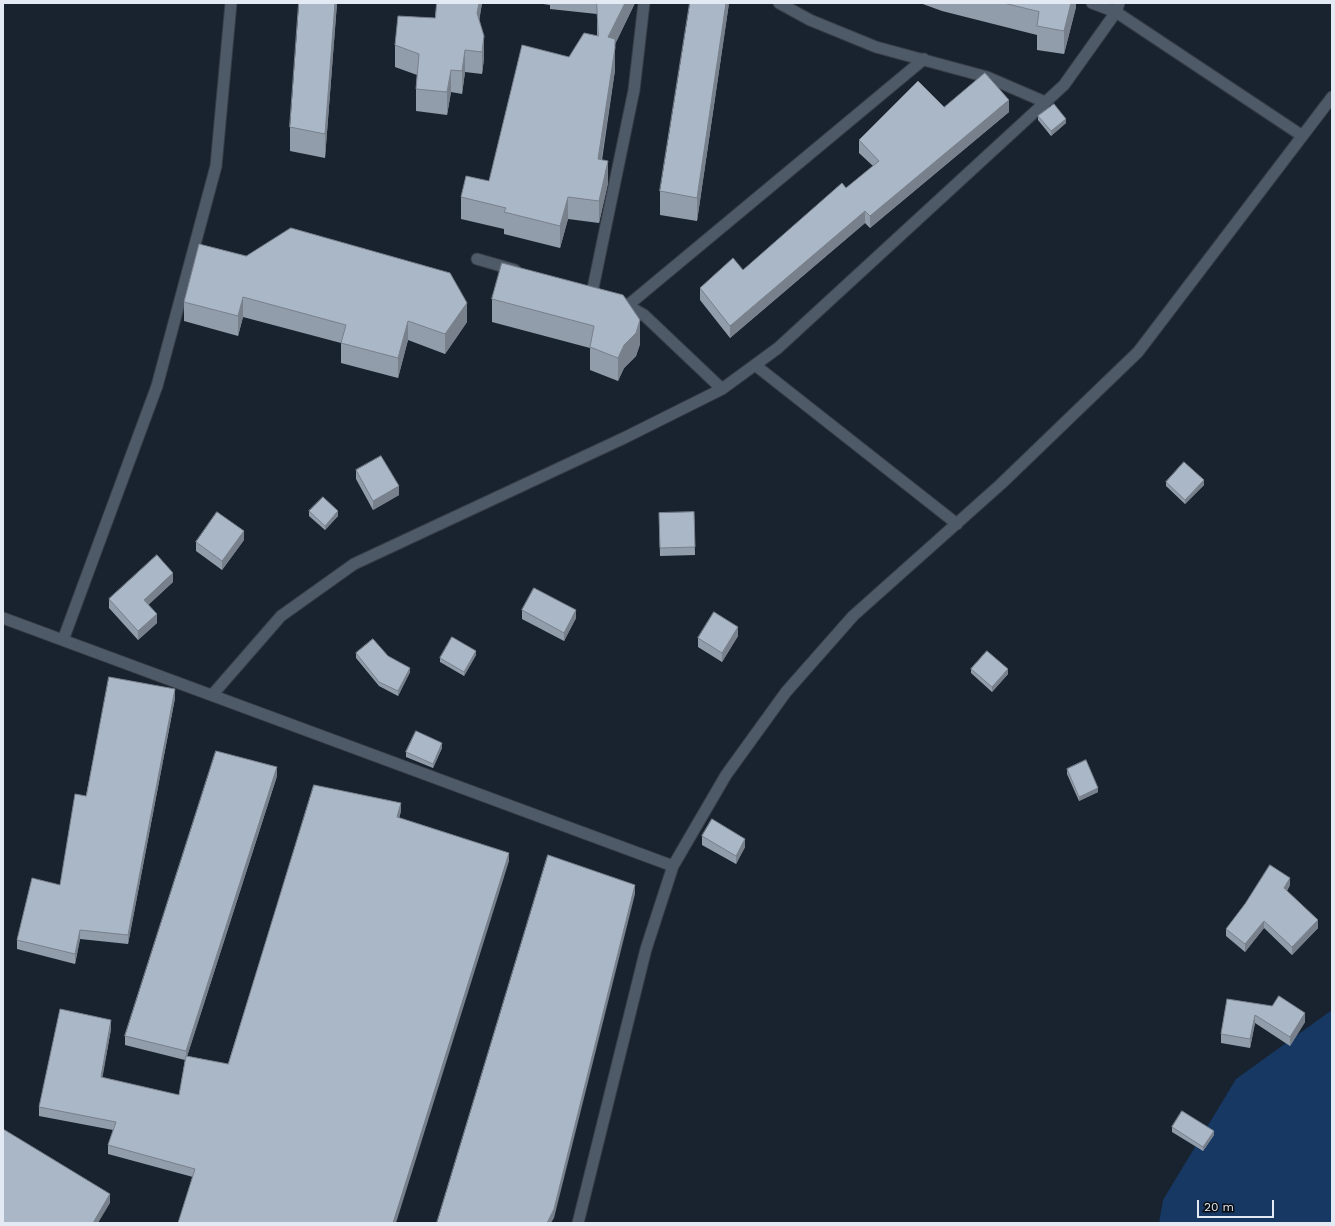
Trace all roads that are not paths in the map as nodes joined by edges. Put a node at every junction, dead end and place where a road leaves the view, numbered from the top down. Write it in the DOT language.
graph roads {
  1 [pos="231,3"];
  2 [pos="644,3"];
  3 [pos="779,3"];
  4 [pos="1092,3"];
  5 [pos="1118,8"];
  6 [pos="924,59"];
  7 [pos="1332,97"];
  8 [pos="1045,102"];
  9 [pos="1302,135"];
  10 [pos="477,259"];
  11 [pos="523,273"];
  12 [pos="627,306"];
  13 [pos="754,365"];
  14 [pos="722,389"];
  15 [pos="957,524"];
  16 [pos="3,618"];
  17 [pos="63,640"];
  18 [pos="213,694"];
  19 [pos="673,866"];
  20 [pos="578,1223"];
  1 -- 17 [label="street"];
  2 -- 12 [label="street"];
  3 -- 6 [label="street"];
  4 -- 5 [label="street"];
  5 -- 8 [label="street"];
  5 -- 9 [label="street"];
  6 -- 8 [label="street"];
  6 -- 12 [label="street"];
  7 -- 9 [label="street"];
  8 -- 13 [label="street"];
  9 -- 15 [label="street"];
  10 -- 11 [label="street"];
  12 -- 14 [label="street"];
  13 -- 14 [label="street"];
  13 -- 15 [label="street"];
  14 -- 18 [label="street"];
  15 -- 19 [label="street"];
  16 -- 17 [label="street"];
  17 -- 18 [label="street"];
  18 -- 19 [label="street"];
  19 -- 20 [label="street"];
}
